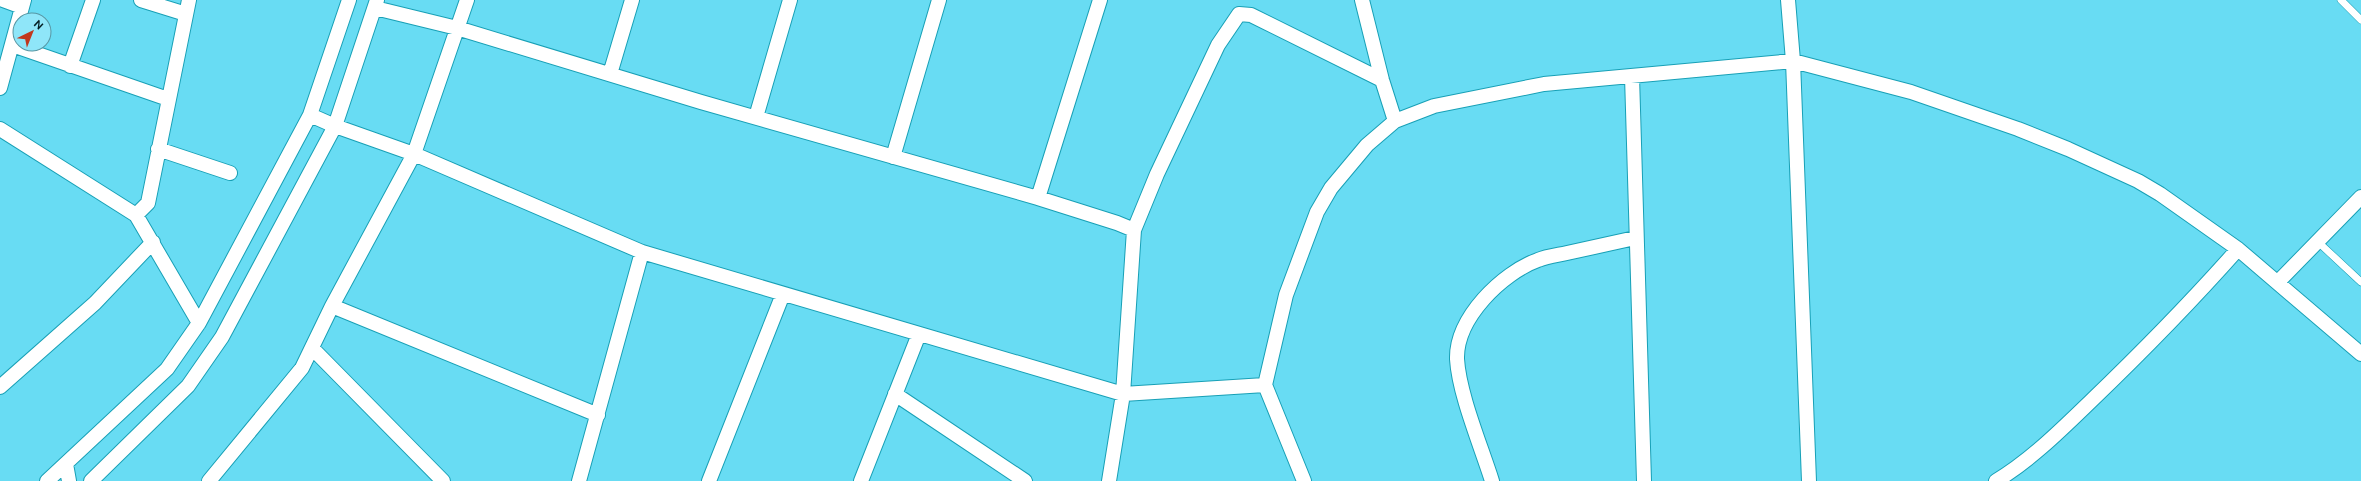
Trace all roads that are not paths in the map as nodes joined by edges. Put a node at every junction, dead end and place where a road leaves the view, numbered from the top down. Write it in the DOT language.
graph roads {
  1 [pos="3,0"];
  2 [pos="94,0"];
  3 [pos="141,0"];
  4 [pos="189,0"];
  5 [pos="349,0"];
  6 [pos="467,0"];
  7 [pos="632,0"];
  8 [pos="790,0"];
  9 [pos="939,0"];
  10 [pos="1100,0"];
  11 [pos="1362,0"];
  12 [pos="1788,0"];
  13 [pos="2341,0"];
  14 [pos="23,4"];
  15 [pos="376,4"];
  16 [pos="186,14"];
  17 [pos="2361,20"];
  18 [pos="457,28"];
  19 [pos="12,45"];
  20 [pos="31,52"];
  21 [pos="1793,61"];
  22 [pos="70,66"];
  23 [pos="610,74"];
  24 [pos="1632,76"];
  25 [pos="1382,80"];
  26 [pos="0,88"];
  27 [pos="168,99"];
  28 [pos="310,115"];
  29 [pos="756,117"];
  30 [pos="1395,121"];
  31 [pos="335,126"];
  32 [pos="0,129"];
  33 [pos="158,149"];
  34 [pos="414,154"];
  35 [pos="893,157"];
  36 [pos="230,173"];
  37 [pos="2361,196"];
  38 [pos="1038,198"];
  39 [pos="136,215"];
  40 [pos="1134,230"];
  41 [pos="1636,238"];
  42 [pos="2317,241"];
  43 [pos="153,242"];
  44 [pos="2238,249"];
  45 [pos="642,252"];
  46 [pos="2278,282"];
  47 [pos="2361,282"];
  48 [pos="783,294"];
  49 [pos="332,306"];
  50 [pos="199,323"];
  51 [pos="919,334"];
  52 [pos="312,348"];
  53 [pos="2361,354"];
  54 [pos="1265,385"];
  55 [pos="0,387"];
  56 [pos="896,394"];
  57 [pos="1123,394"];
  58 [pos="598,415"];
  59 [pos="66,464"];
  60 [pos="584,479"];
  61 [pos="47,481"];
  62 [pos="68,481"];
  63 [pos="91,481"];
  64 [pos="209,481"];
  65 [pos="443,481"];
  66 [pos="709,481"];
  67 [pos="861,481"];
  68 [pos="1024,481"];
  69 [pos="1109,481"];
  70 [pos="1304,481"];
  71 [pos="1492,481"];
  72 [pos="1644,481"];
  73 [pos="1809,481"];
  74 [pos="1996,481"];
  1 -- 14 [label="street"];
  2 -- 22 [label="street"];
  3 -- 16 [label="street"];
  4 -- 16 [label="street"];
  5 -- 28 [label="street"];
  6 -- 18 [label="street"];
  7 -- 23 [label="street"];
  8 -- 29 [label="street"];
  9 -- 35 [label="street"];
  10 -- 38 [label="street"];
  11 -- 25 [label="street"];
  12 -- 21 [label="street"];
  13 -- 17 [label="lane"];
  15 -- 18 [label="street"];
  15 -- 31 [label="street"];
  16 -- 27 [label="street"];
  18 -- 23 [label="street"];
  18 -- 34 [label="street"];
  19 -- 26 [label="street"];
  20 -- 22 [label="street"];
  21 -- 24 [label="street"];
  21 -- 44 [label="street"];
  21 -- 73 [label="street"];
  22 -- 27 [label="street"];
  23 -- 29 [label="street"];
  24 -- 30 [label="street"];
  24 -- 41 [label="street"];
  25 -- 30 [label="street"];
  25 -- 40 [label="street"];
  27 -- 33 [label="street"];
  28 -- 31 [label="street"];
  28 -- 50 [label="street"];
  29 -- 35 [label="street"];
  30 -- 54 [label="street"];
  31 -- 34 [label="street"];
  31 -- 63 [label="street"];
  32 -- 39 [label="street"];
  33 -- 36 [label="street"];
  33 -- 39 [label="street"];
  34 -- 45 [label="street"];
  34 -- 49 [label="street"];
  35 -- 38 [label="street"];
  37 -- 42 [label="street"];
  38 -- 40 [label="street"];
  39 -- 43 [label="street"];
  40 -- 57 [label="street"];
  41 -- 71 [label="street"];
  41 -- 72 [label="street"];
  42 -- 46 [label="street"];
  42 -- 47 [label="lane"];
  43 -- 50 [label="street"];
  43 -- 55 [label="street"];
  44 -- 46 [label="street"];
  44 -- 74 [label="street"];
  45 -- 48 [label="street"];
  45 -- 58 [label="street"];
  46 -- 53 [label="street"];
  48 -- 51 [label="street"];
  48 -- 66 [label="street"];
  49 -- 52 [label="street"];
  49 -- 58 [label="street"];
  50 -- 59 [label="street"];
  51 -- 56 [label="street"];
  51 -- 57 [label="street"];
  52 -- 64 [label="street"];
  52 -- 65 [label="street"];
  54 -- 57 [label="street"];
  54 -- 70 [label="street"];
  56 -- 67 [label="street"];
  56 -- 68 [label="street"];
  57 -- 69 [label="street"];
  58 -- 60 [label="street"];
  59 -- 61 [label="street"];
  59 -- 62 [label="street"];
}
